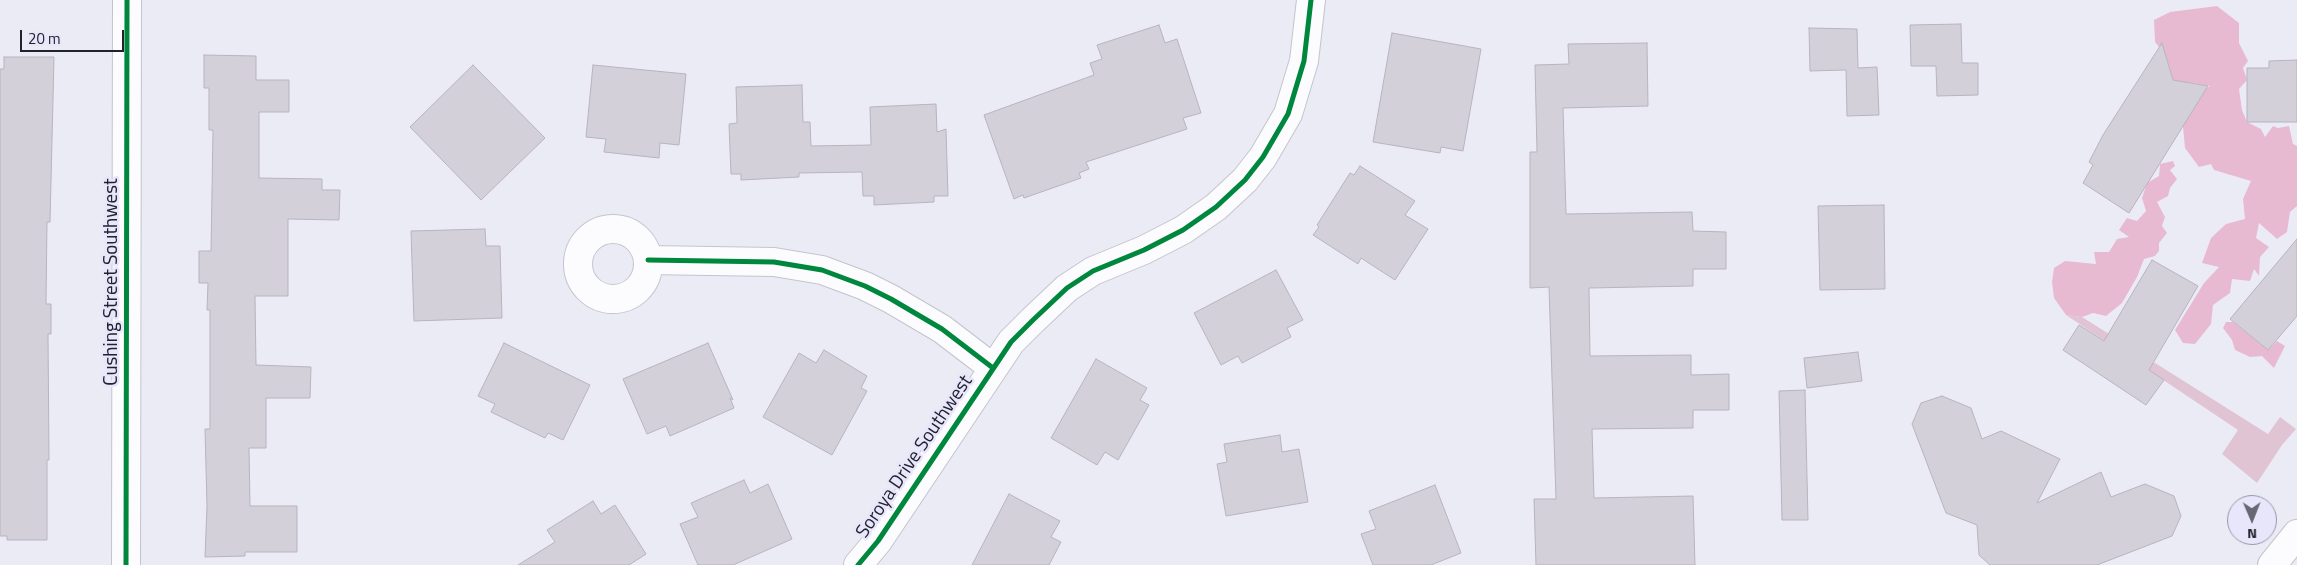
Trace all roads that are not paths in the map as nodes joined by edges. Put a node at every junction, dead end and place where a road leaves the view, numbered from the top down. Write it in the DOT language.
graph roads {
  1 [pos="127,0"];
  2 [pos="1311,0"];
  3 [pos="648,260"];
  4 [pos="993,368"];
  5 [pos="2297,534"];
  6 [pos="126,565"];
  7 [pos="858,565"];
  8 [pos="2272,565"];
  1 -- 6 [label="street, Cushing Street Southwest"];
  2 -- 4 [label="street, Soroya Drive Southwest"];
  3 -- 4 [label="street"];
  4 -- 7 [label="street, Soroya Drive Southwest"];
  5 -- 8 [label="street"];
}
